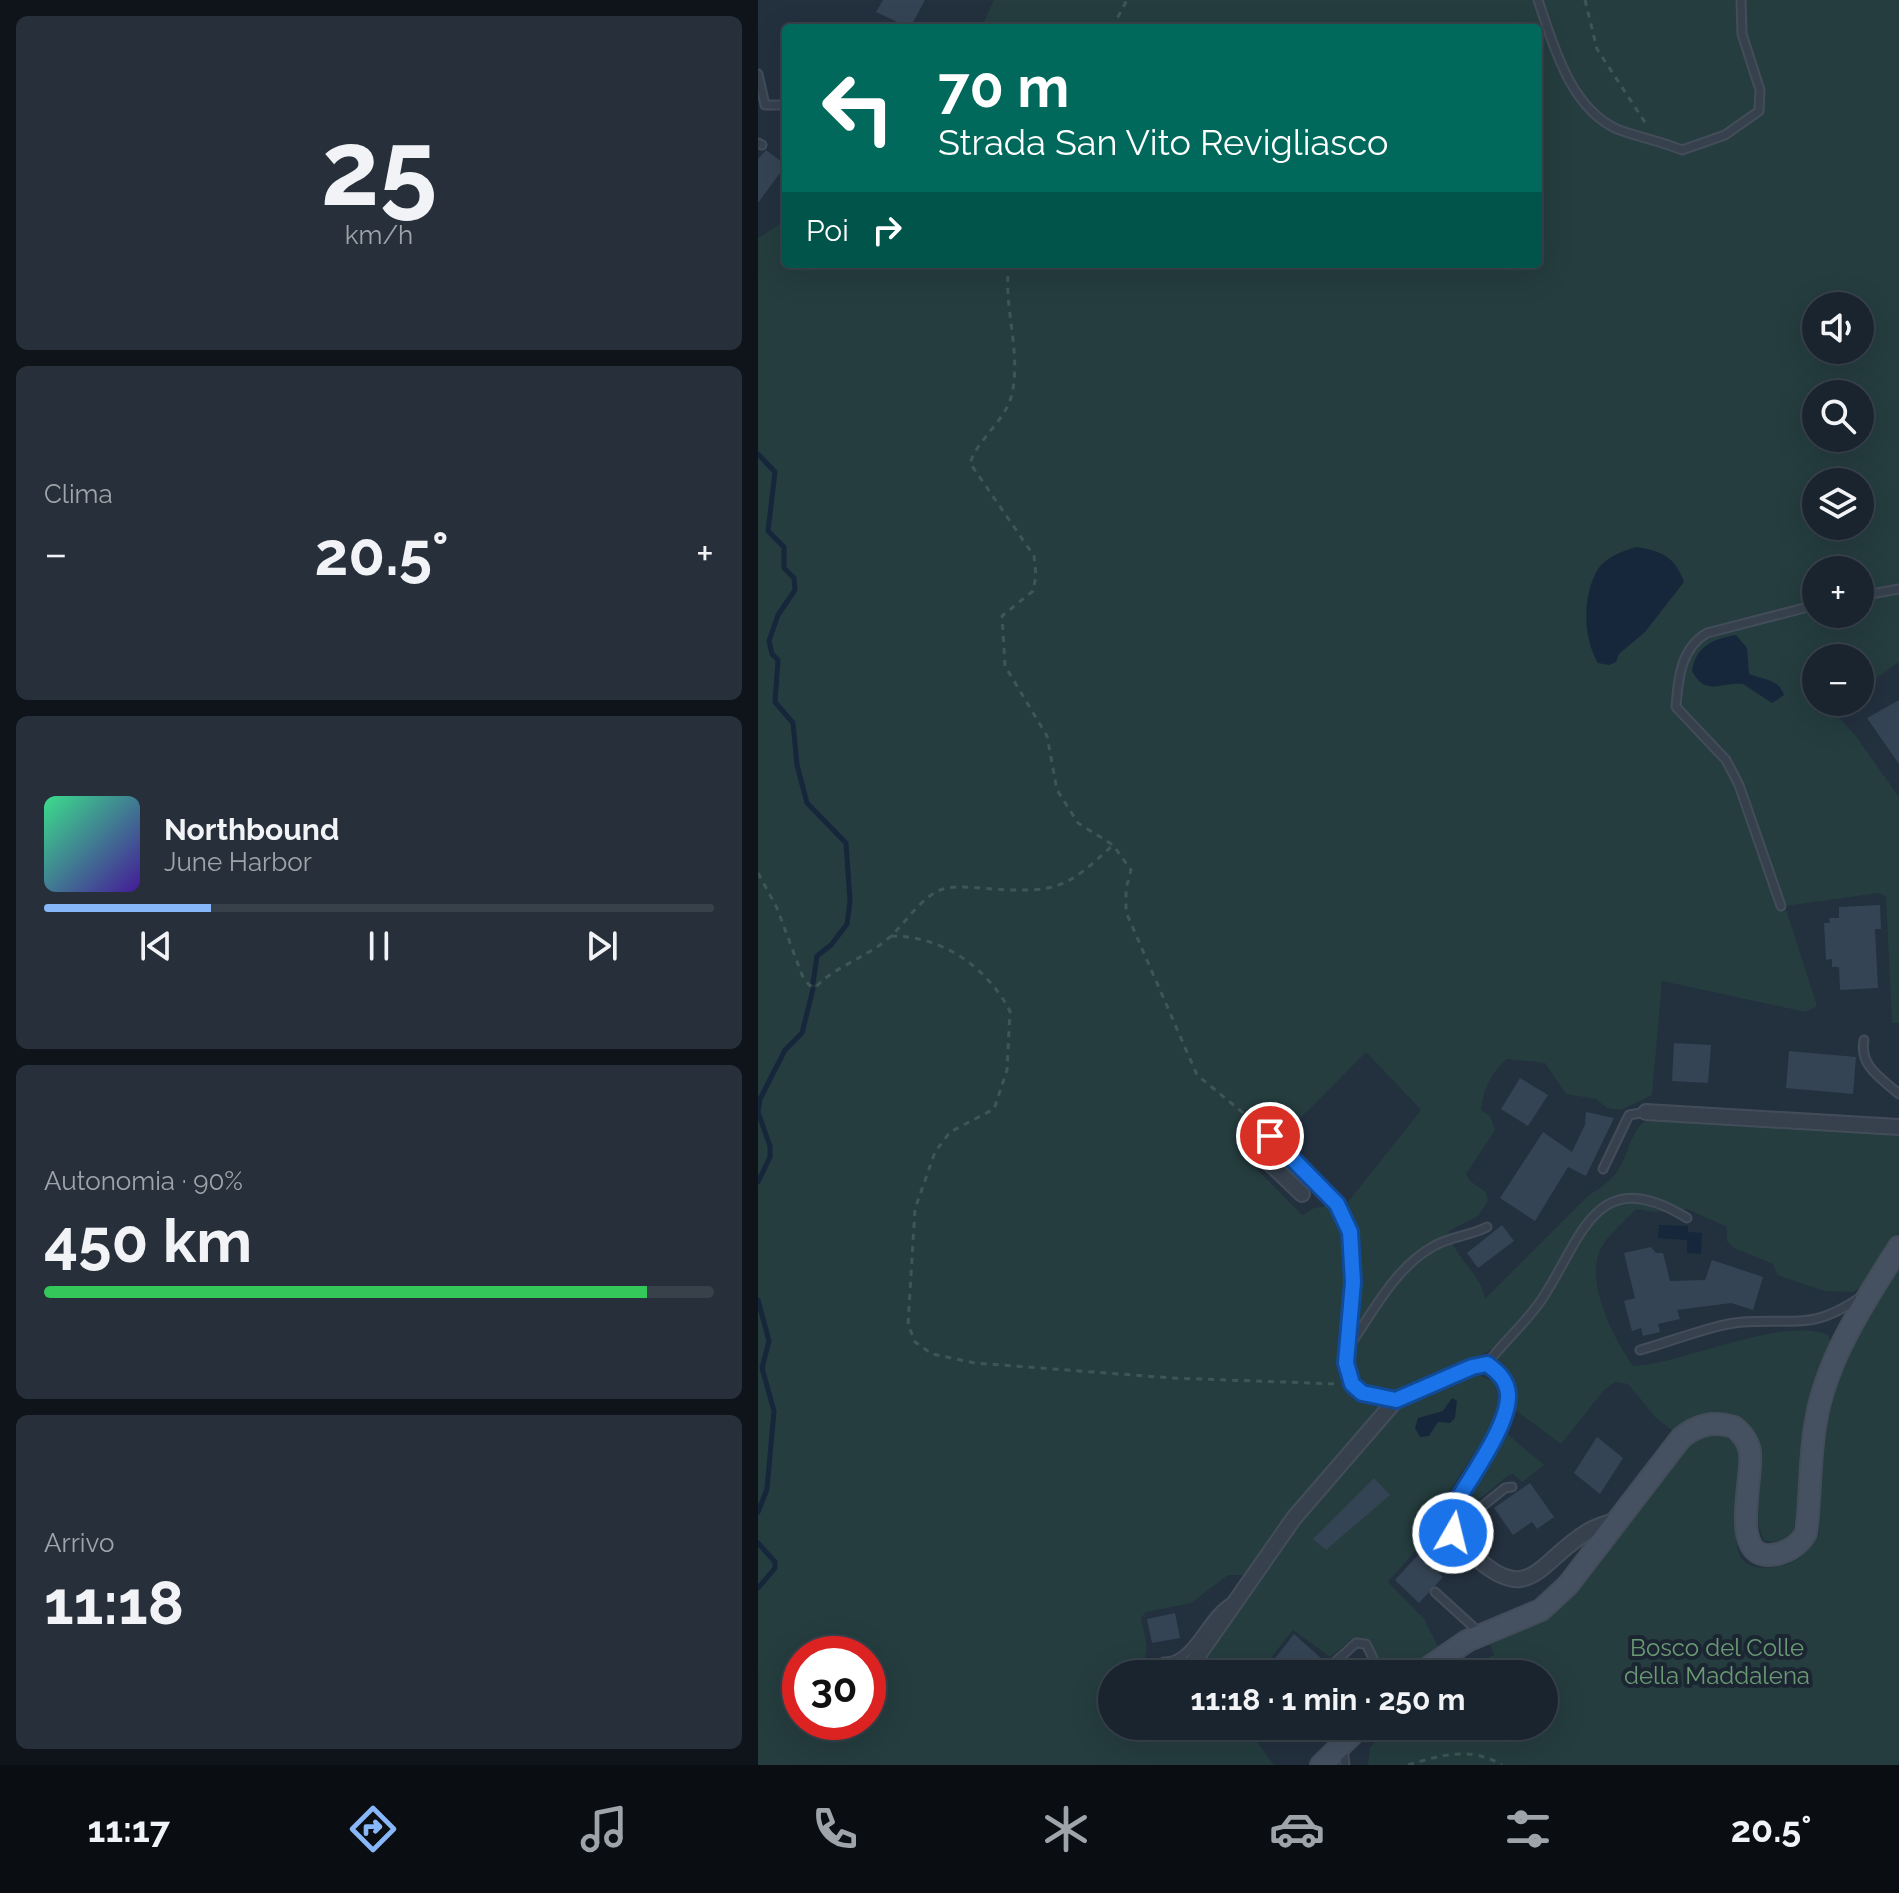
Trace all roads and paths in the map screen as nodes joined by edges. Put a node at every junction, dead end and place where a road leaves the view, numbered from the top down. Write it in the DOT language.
graph roads {
  1 [pos="1127,0"];
  2 [pos="1538,0"];
  3 [pos="1585,0"];
  4 [pos="1741,0"];
  5 [pos="1114,24"];
  6 [pos="758,74"];
  7 [pos="780,105"];
  8 [pos="1657,138"];
  9 [pos="1009,268"];
  10 [pos="1899,589"];
  11 [pos="1874,593"];
  12 [pos="1802,609"];
  13 [pos="1113,845"];
  14 [pos="758,873"];
  15 [pos="1781,906"];
  16 [pos="891,936"];
  17 [pos="1864,1040"];
  18 [pos="1899,1094"];
  19 [pos="1646,1112"];
  20 [pos="1899,1127"];
  21 [pos="1270,1136"];
  22 [pos="1257,1151"];
  23 [pos="1603,1169"];
  24 [pos="1302,1194"];
  25 [pos="1687,1218"];
  26 [pos="1487,1227"];
  27 [pos="1899,1247"];
  28 [pos="1873,1289"];
  29 [pos="1348,1347"];
  30 [pos="1640,1350"];
  31 [pos="1487,1364"];
  32 [pos="1352,1384"];
  33 [pos="1396,1400"];
  34 [pos="1512,1487"];
  35 [pos="1617,1520"];
  36 [pos="1448,1523"];
  37 [pos="1435,1592"];
  38 [pos="1233,1601"];
  39 [pos="1482,1635"];
  40 [pos="1177,1660"];
  41 [pos="1194,1660"];
  42 [pos="1337,1660"];
  43 [pos="1372,1660"];
  44 [pos="1437,1660"];
  45 [pos="1344,1755"];
  46 [pos="1321,1765"];
  47 [pos="1408,1765"];
  48 [pos="1502,1765"];
  1 -- 5 [label="path"];
  2 -- 8 [label="lane"];
  3 -- 8 [label="path"];
  4 -- 8 [label="lane"];
  6 -- 7 [label="lane"];
  9 -- 13 [label="path"];
  10 -- 11 [label="lane"];
  12 -- 15 [label="lane"];
  13 -- 16 [label="path"];
  13 -- 21 [label="path"];
  14 -- 16 [label="path"];
  16 -- 32 [label="path"];
  17 -- 18 [label="lane"];
  19 -- 20 [label="street"];
  19 -- 23 [label="lane"];
  21 -- 29 [label="street"];
  22 -- 24 [label="street"];
  25 -- 31 [label="lane"];
  26 -- 29 [label="lane"];
  27 -- 28 [label="street"];
  28 -- 30 [label="lane"];
  28 -- 35 [label="street"];
  29 -- 32 [label="street"];
  31 -- 33 [label="street"];
  31 -- 36 [label="street"];
  32 -- 33 [label="street"];
  33 -- 38 [label="street"];
  34 -- 36 [label="lane"];
  35 -- 36 [label="street"];
  35 -- 39 [label="street"];
  37 -- 39 [label="lane"];
  38 -- 40 [label="lane"];
  38 -- 41 [label="street"];
  39 -- 44 [label="street"];
  42 -- 43 [label="lane"];
  45 -- 46 [label="street"];
  47 -- 48 [label="path"];
}
